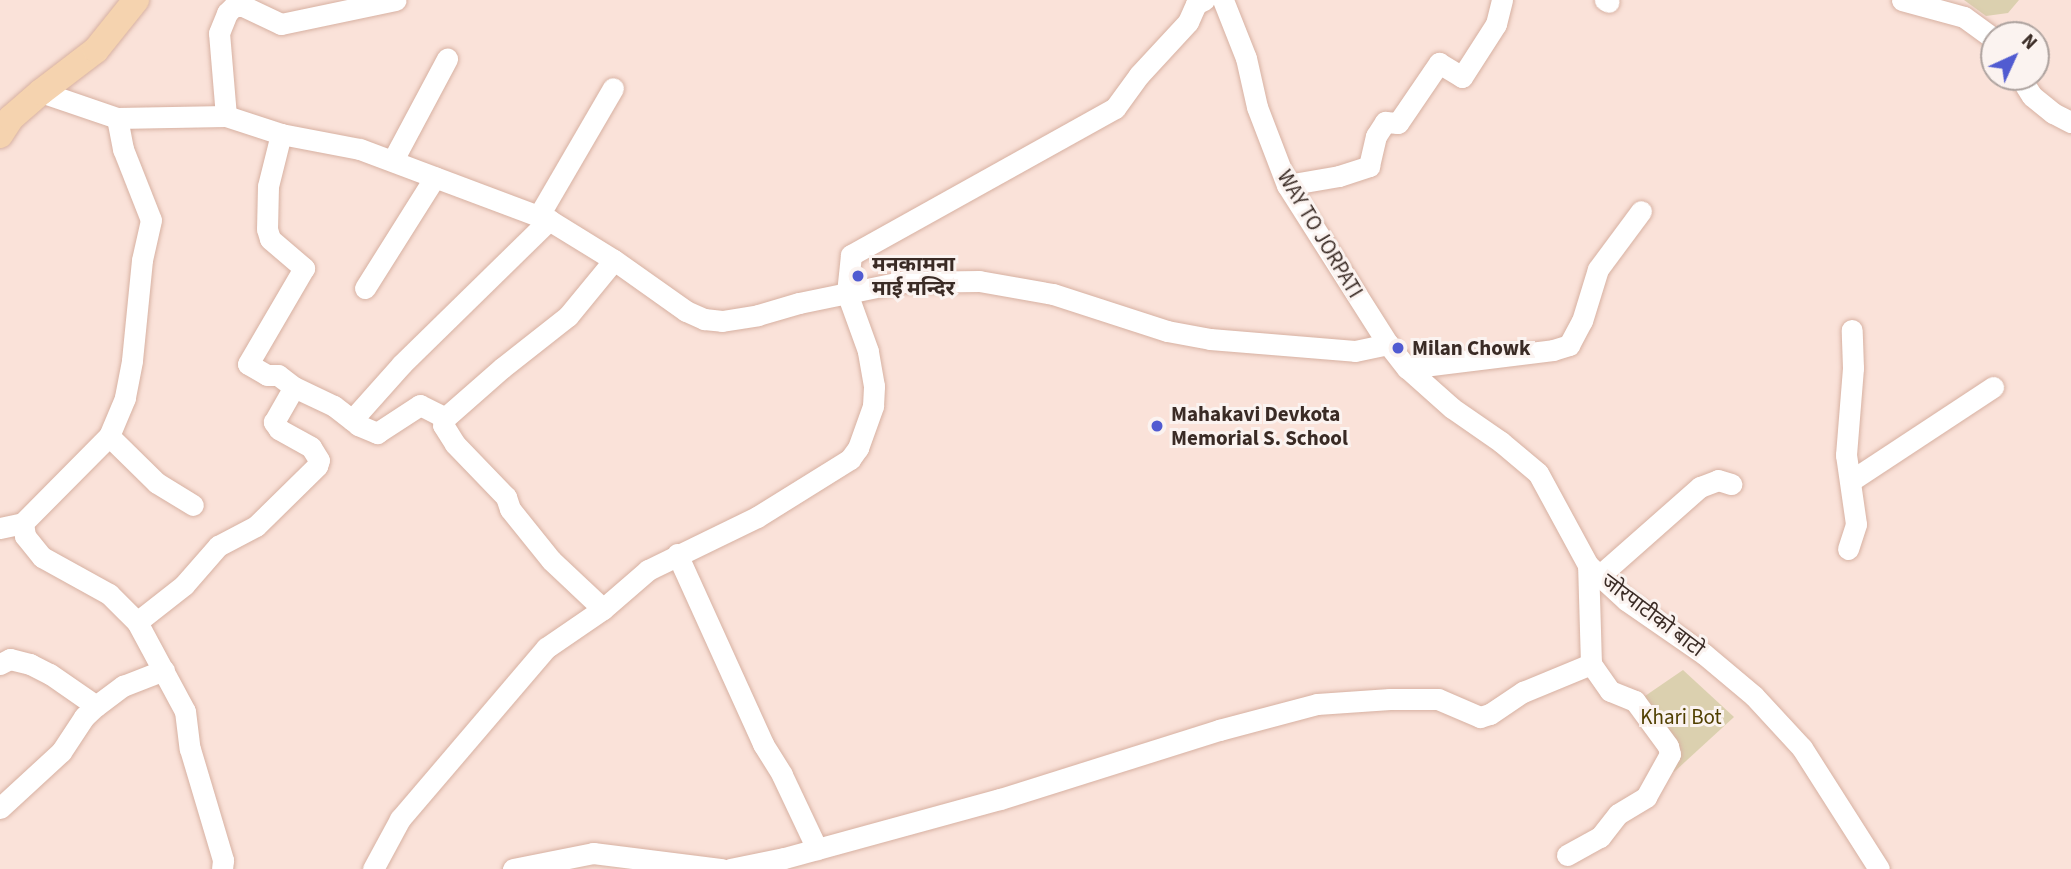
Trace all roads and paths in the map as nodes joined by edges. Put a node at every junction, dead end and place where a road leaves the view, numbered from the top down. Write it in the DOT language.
graph roads {
  1 [pos="136,0"];
  2 [pos="396,0"];
  3 [pos="1204,0"];
  4 [pos="1223,0"];
  5 [pos="1502,0"];
  6 [pos="1902,0"];
  7 [pos="1980,29"];
  8 [pos="447,59"];
  9 [pos="613,88"];
  10 [pos="2029,91"];
  11 [pos="41,92"];
  12 [pos="226,116"];
  13 [pos="117,118"];
  14 [pos="2071,122"];
  15 [pos="4,123"];
  16 [pos="281,134"];
  17 [pos="393,160"];
  18 [pos="435,177"];
  19 [pos="1287,185"];
  20 [pos="1641,211"];
  21 [pos="543,218"];
  22 [pos="614,260"];
  23 [pos="365,288"];
  24 [pos="847,293"];
  25 [pos="1852,330"];
  26 [pos="1388,344"];
  27 [pos="1408,368"];
  28 [pos="294,387"];
  29 [pos="1993,387"];
  30 [pos="445,418"];
  31 [pos="352,420"];
  32 [pos="109,436"];
  33 [pos="1852,480"];
  34 [pos="1731,484"];
  35 [pos="193,505"];
  36 [pos="23,523"];
  37 [pos="0,528"];
  38 [pos="1848,549"];
  39 [pos="677,554"];
  40 [pos="1594,571"];
  41 [pos="603,609"];
  42 [pos="137,622"];
  43 [pos="0,664"];
  44 [pos="1591,664"];
  45 [pos="164,670"];
  46 [pos="96,706"];
  47 [pos="0,808"];
  48 [pos="817,849"];
  49 [pos="1567,855"];
  50 [pos="378,868"];
  51 [pos="222,869"];
  52 [pos="513,869"];
  53 [pos="722,869"];
  54 [pos="730,869"];
  55 [pos="1880,869"];
  1 -- 11 [label="main road"];
  2 -- 12 [label="street"];
  3 -- 24 [label="street"];
  4 -- 19 [label="street, WAY TO JORPATI"];
  5 -- 19 [label="street"];
  6 -- 7 [label="street"];
  8 -- 17 [label="street"];
  9 -- 21 [label="street"];
  10 -- 14 [label="street"];
  11 -- 13 [label="street"];
  11 -- 15 [label="main road"];
  12 -- 13 [label="street"];
  12 -- 16 [label="street"];
  13 -- 32 [label="street"];
  16 -- 17 [label="street"];
  16 -- 28 [label="street"];
  17 -- 18 [label="street"];
  18 -- 21 [label="street"];
  18 -- 23 [label="street"];
  19 -- 26 [label="street, WAY TO JORPATI"];
  20 -- 27 [label="street"];
  21 -- 22 [label="street"];
  21 -- 31 [label="street"];
  22 -- 24 [label="street"];
  22 -- 30 [label="street"];
  24 -- 26 [label="street"];
  24 -- 39 [label="street"];
  25 -- 33 [label="street"];
  26 -- 27 [label="street, जोरपाटीको बाटो"];
  27 -- 40 [label="street, जोरपाटीको बाटो"];
  28 -- 31 [label="street"];
  28 -- 42 [label="street"];
  29 -- 33 [label="street"];
  30 -- 31 [label="street"];
  30 -- 41 [label="street"];
  32 -- 35 [label="street"];
  32 -- 36 [label="street"];
  33 -- 38 [label="street"];
  34 -- 40 [label="street"];
  36 -- 37 [label="street"];
  36 -- 42 [label="street"];
  39 -- 41 [label="street"];
  39 -- 48 [label="street"];
  40 -- 44 [label="street"];
  40 -- 55 [label="street, जोरपाटीको बाटो"];
  41 -- 50 [label="street"];
  42 -- 45 [label="street"];
  43 -- 46 [label="street"];
  44 -- 48 [label="street"];
  44 -- 49 [label="street"];
  45 -- 46 [label="street"];
  45 -- 51 [label="street"];
  46 -- 47 [label="street"];
  48 -- 54 [label="street"];
  52 -- 53 [label="street"];
}
